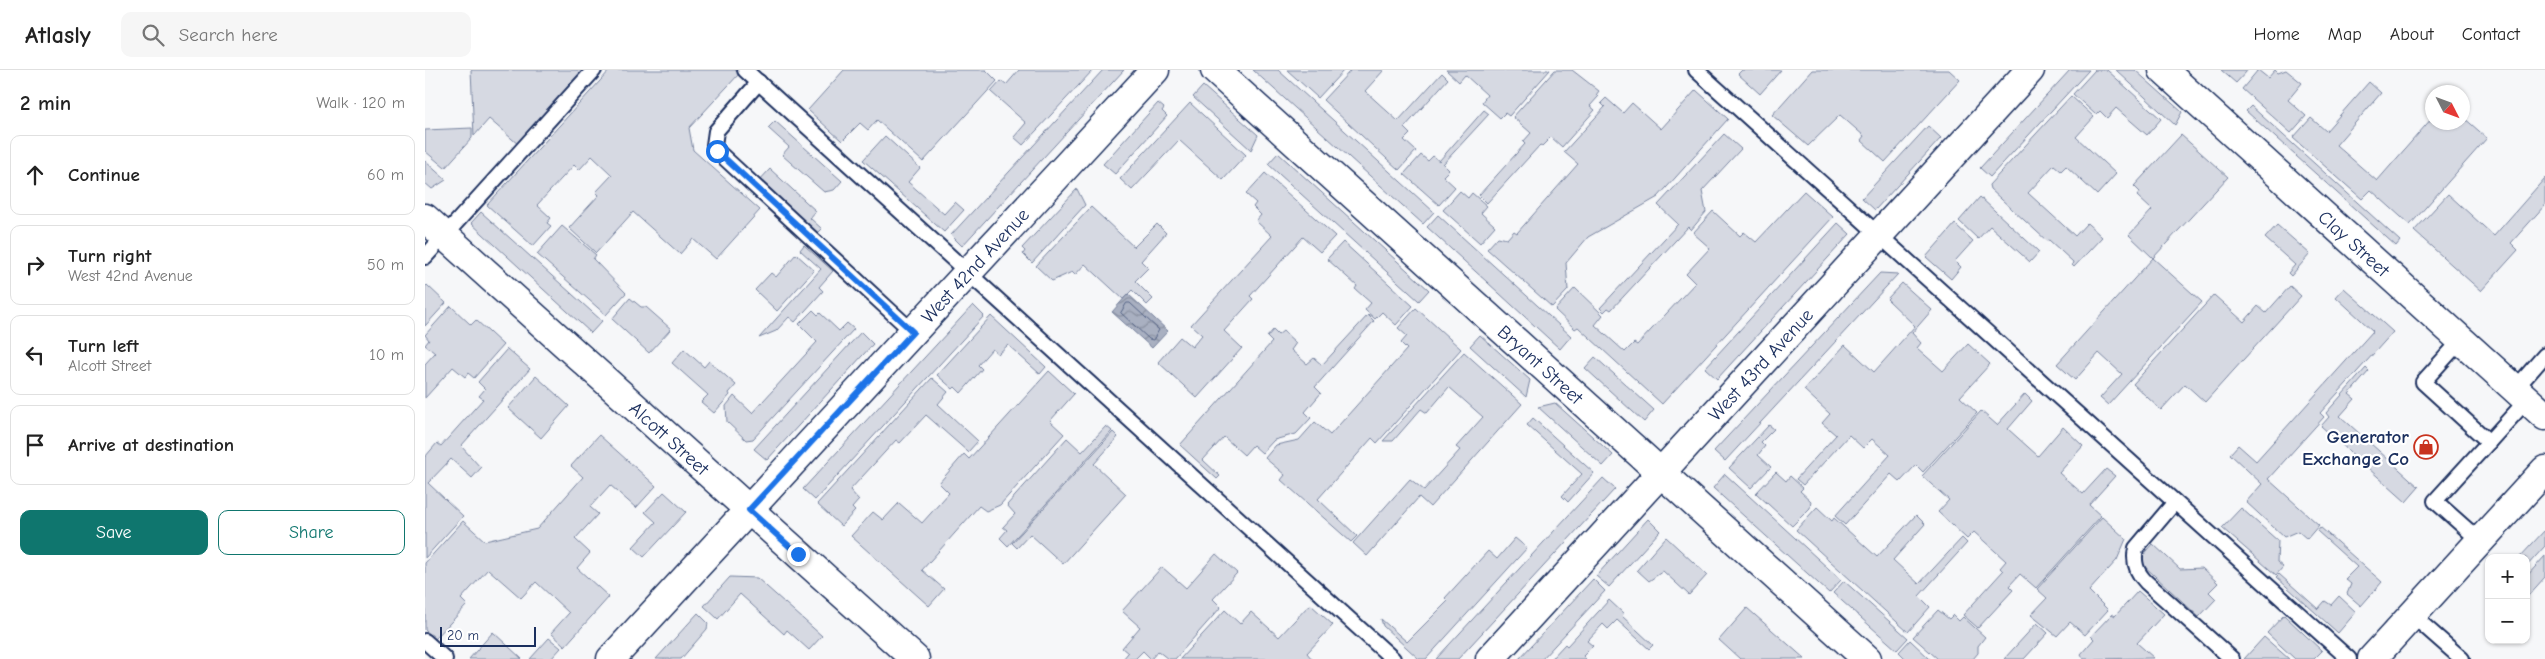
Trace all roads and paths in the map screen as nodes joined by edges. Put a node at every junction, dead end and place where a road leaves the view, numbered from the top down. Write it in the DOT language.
graph roads {
  1 [pos="594,70"];
  2 [pos="745,70"];
  3 [pos="1155,70"];
  4 [pos="1215,70"];
  5 [pos="1696,70"];
  6 [pos="2030,70"];
  7 [pos="2163,70"];
  8 [pos="759,82"];
  9 [pos="435,226"];
  10 [pos="1879,235"];
  11 [pos="425,257"];
  12 [pos="968,273"];
  13 [pos="913,332"];
  14 [pos="2461,340"];
  15 [pos="2545,355"];
  16 [pos="2529,402"];
  17 [pos="2489,442"];
  18 [pos="2545,470"];
  19 [pos="1661,473"];
  20 [pos="2175,502"];
  21 [pos="749,510"];
  22 [pos="2480,541"];
  23 [pos="2412,615"];
  24 [pos="425,640"];
  25 [pos="445,659"];
  26 [pos="611,659"];
  27 [pos="915,659"];
  28 [pos="1393,659"];
  29 [pos="1490,659"];
  30 [pos="1867,659"];
  31 [pos="2232,659"];
  32 [pos="2349,659"];
  33 [pos="2372,659"];
  34 [pos="2461,659"];
  1 -- 9 [label="lane"];
  2 -- 8 [label="lane"];
  3 -- 12 [label="street, West 42nd Avenue"];
  4 -- 19 [label="street, Bryant Street"];
  5 -- 10 [label="lane"];
  6 -- 10 [label="street, West 43rd Avenue"];
  7 -- 14 [label="street, Clay Street"];
  8 -- 12 [label="lane"];
  8 -- 13 [label="lane"];
  9 -- 11 [label="lane"];
  9 -- 21 [label="street, Alcott Street"];
  10 -- 19 [label="street, West 43rd Avenue"];
  10 -- 20 [label="lane"];
  12 -- 13 [label="street, West 42nd Avenue"];
  12 -- 28 [label="lane"];
  13 -- 21 [label="street, West 42nd Avenue"];
  14 -- 16 [label="street, Clay Street"];
  14 -- 17 [label="lane"];
  15 -- 16 [label="lane"];
  16 -- 17 [label="lane"];
  17 -- 22 [label="lane"];
  18 -- 22 [label="street"];
  19 -- 29 [label="street, West 43rd Avenue"];
  19 -- 30 [label="street, Bryant Street"];
  20 -- 31 [label="lane"];
  20 -- 32 [label="lane"];
  21 -- 26 [label="street, West 42nd Avenue"];
  21 -- 27 [label="street, Alcott Street"];
  22 -- 23 [label="street"];
  23 -- 33 [label="street"];
  23 -- 34 [label="lane"];
  24 -- 25 [label="lane"];
}
